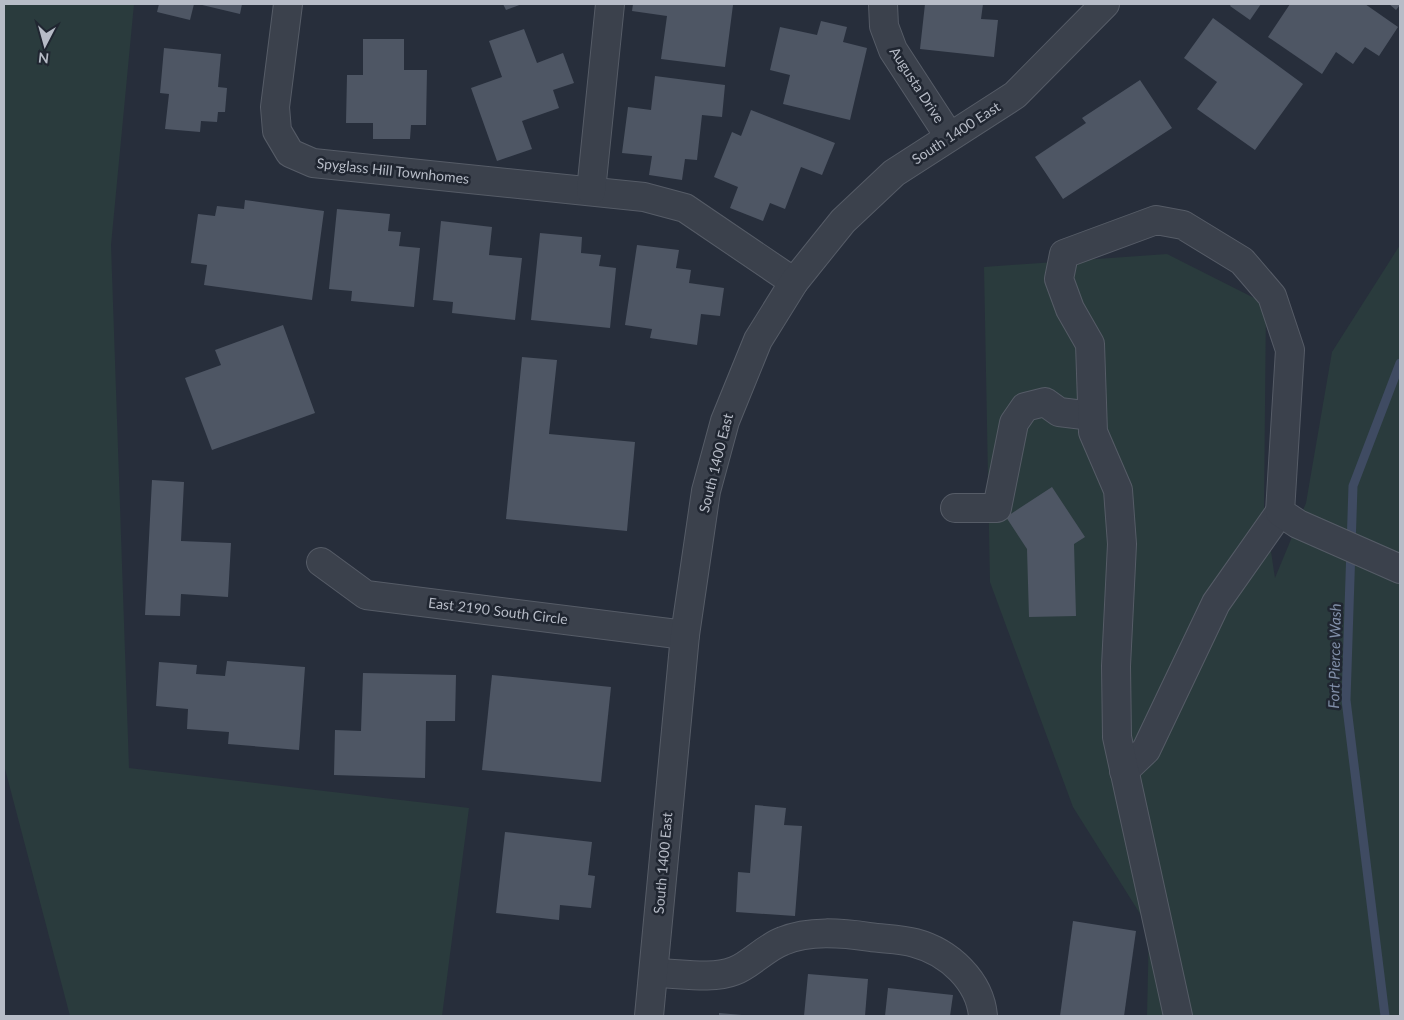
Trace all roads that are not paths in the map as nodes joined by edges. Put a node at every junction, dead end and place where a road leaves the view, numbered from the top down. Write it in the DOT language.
graph roads {
  1 [pos="288,4"];
  2 [pos="610,4"];
  3 [pos="883,4"];
  4 [pos="1105,4"];
  5 [pos="949,136"];
  6 [pos="591,190"];
  7 [pos="794,282"];
  8 [pos="1092,416"];
  9 [pos="955,508"];
  10 [pos="1289,518"];
  11 [pos="321,562"];
  12 [pos="1400,569"];
  13 [pos="685,635"];
  14 [pos="1124,771"];
  15 [pos="654,973"];
  16 [pos="650,1016"];
  17 [pos="983,1016"];
  18 [pos="1178,1016"];
  1 -- 6 [label="street, Spyglass Hill Townhomes"];
  2 -- 6 [label="street"];
  3 -- 5 [label="street, Augusta Drive"];
  4 -- 5 [label="street, South 1400 East"];
  5 -- 7 [label="street, South 1400 East"];
  6 -- 7 [label="street, Spyglass Hill Townhomes"];
  7 -- 13 [label="street, South 1400 East"];
  8 -- 9 [label="street"];
  8 -- 10 [label="street"];
  8 -- 14 [label="street"];
  10 -- 12 [label="street"];
  10 -- 14 [label="street"];
  11 -- 13 [label="street, East 2190 South Circle"];
  13 -- 15 [label="street, South 1400 East"];
  14 -- 18 [label="street"];
  15 -- 16 [label="street, South 1400 East"];
  15 -- 17 [label="street"];
}
